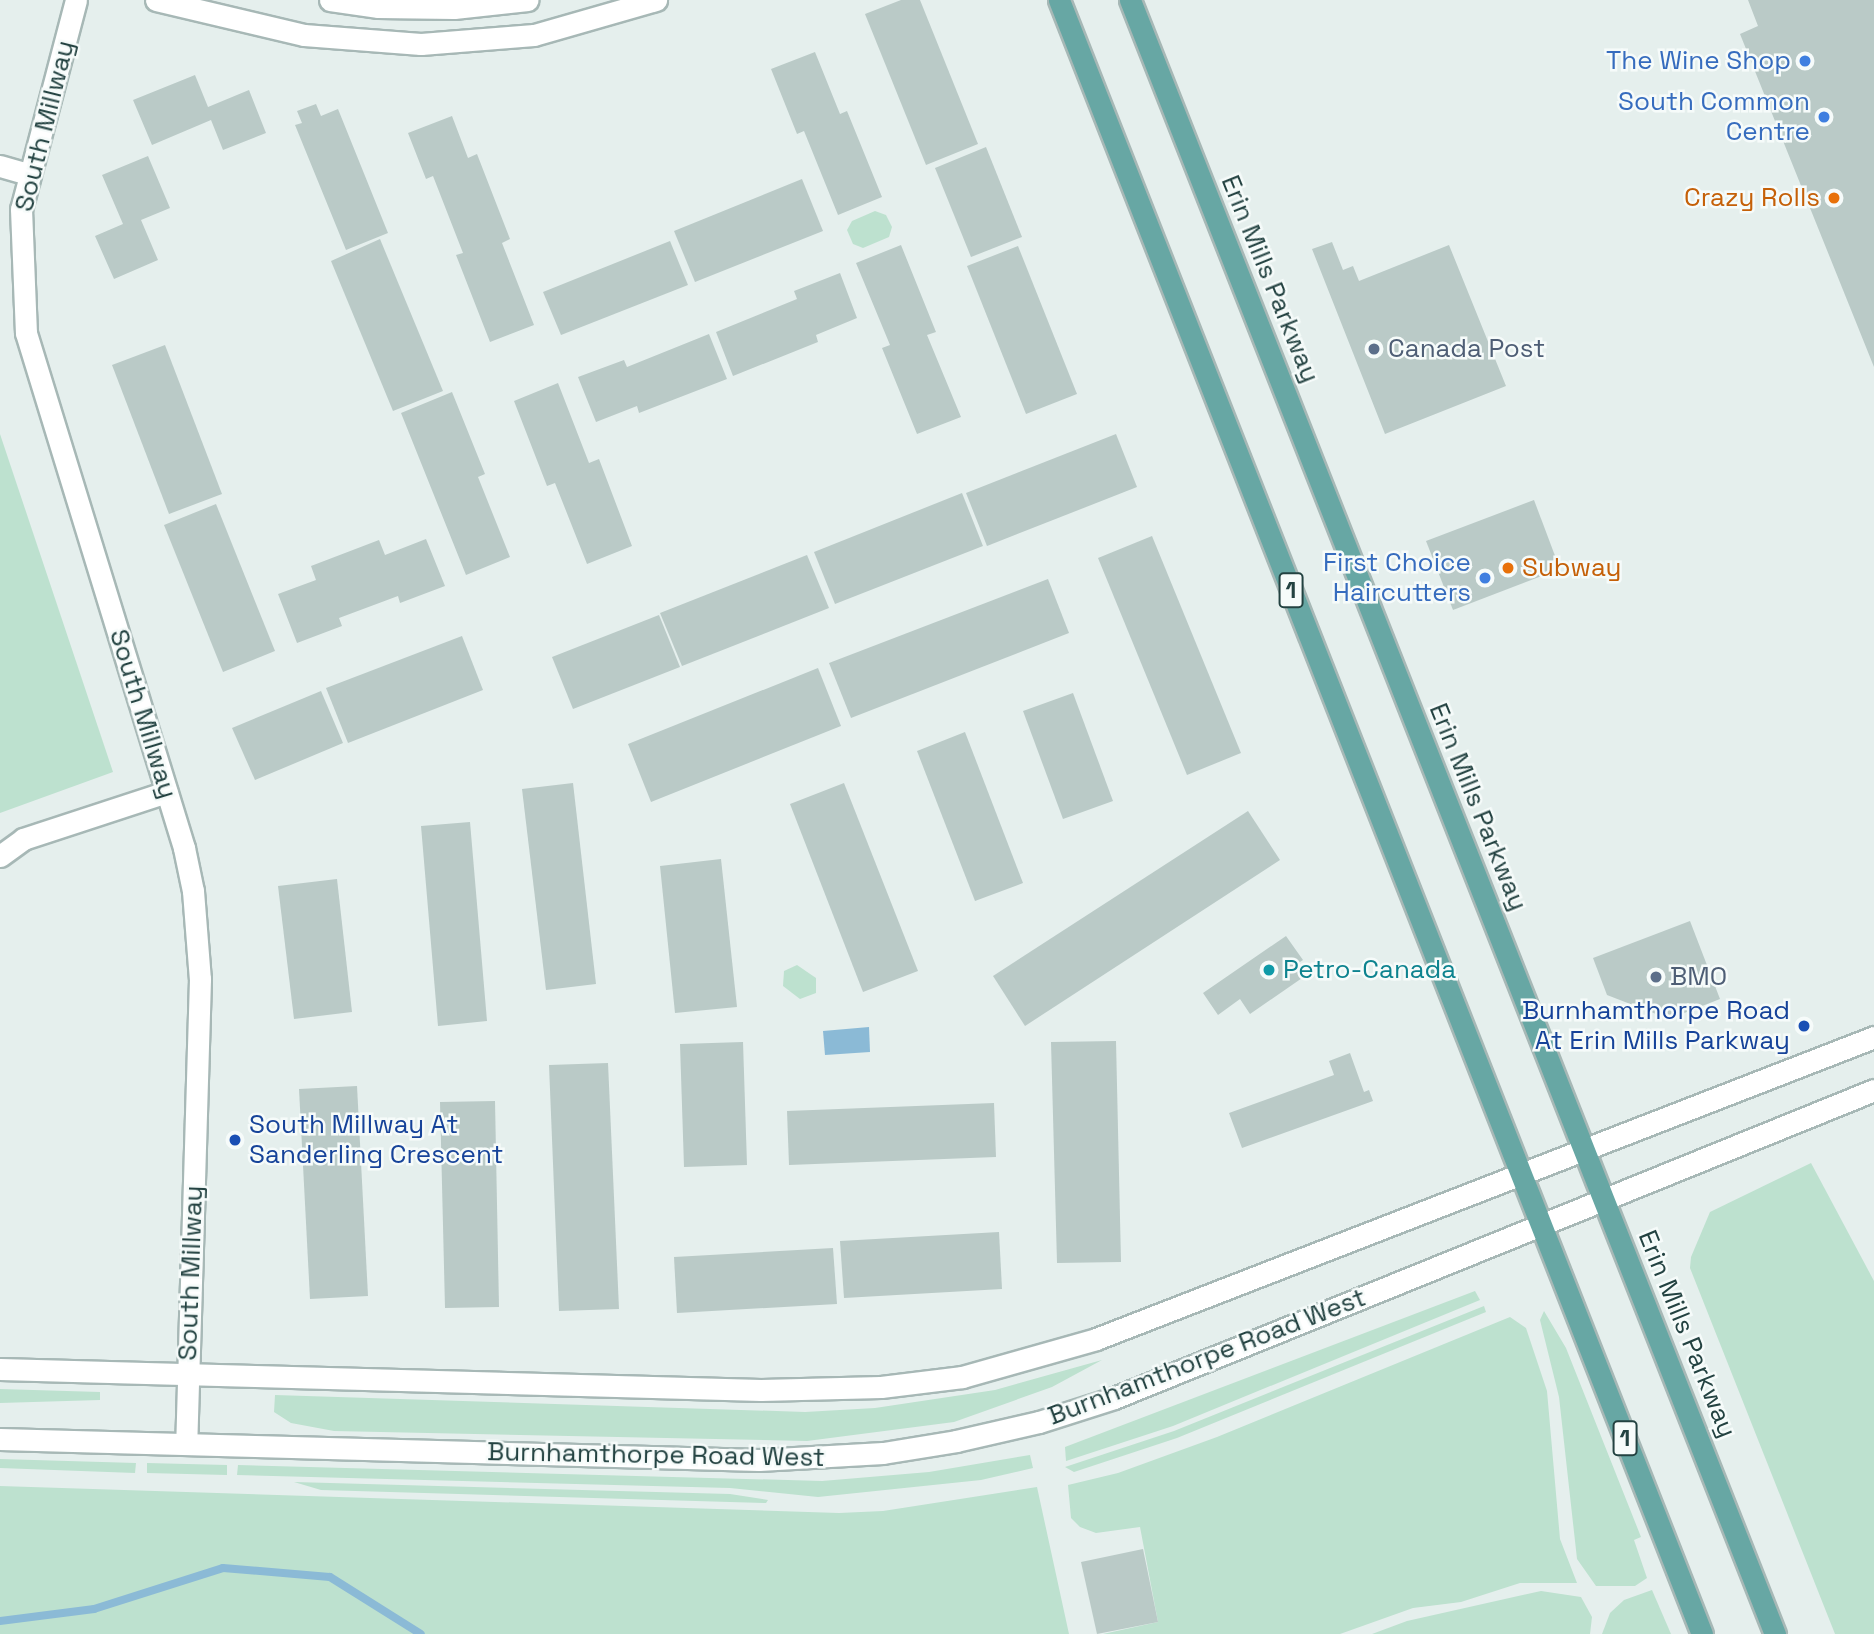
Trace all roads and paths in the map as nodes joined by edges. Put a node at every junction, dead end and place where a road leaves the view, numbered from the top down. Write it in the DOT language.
graph roads {
  1 [pos="76,0"];
  2 [pos="156,0"];
  3 [pos="330,0"];
  4 [pos="528,0"];
  5 [pos="656,0"];
  6 [pos="1059,0"];
  7 [pos="1129,0"];
  8 [pos="0,166"];
  9 [pos="28,174"];
  10 [pos="167,792"];
  11 [pos="0,856"];
  12 [pos="1874,1037"];
  13 [pos="1874,1090"];
  14 [pos="1584,1150"];
  15 [pos="1521,1174"];
  16 [pos="1603,1199"];
  17 [pos="1541,1225"];
  18 [pos="0,1369"];
  19 [pos="188,1375"];
  20 [pos="0,1439"];
  21 [pos="186,1444"];
  22 [pos="1701,1631"];
  23 [pos="1775,1634"];
  1 -- 9 [label="main road, South Millway"];
  2 -- 5 [label="main road"];
  3 -- 4 [label="main road"];
  6 -- 15 [label="main road, 1"];
  7 -- 14 [label="main road, Erin Mills Parkway"];
  8 -- 9 [label="main road"];
  9 -- 10 [label="main road, South Millway"];
  10 -- 11 [label="main road"];
  10 -- 19 [label="main road, South Millway"];
  12 -- 14 [label="main road"];
  13 -- 16 [label="main road, Burnhamthorpe Road West"];
  14 -- 15 [label="main road"];
  14 -- 16 [label="main road, Erin Mills Parkway"];
  15 -- 17 [label="main road, 1"];
  15 -- 19 [label="main road"];
  16 -- 17 [label="main road, Burnhamthorpe Road West"];
  16 -- 23 [label="main road, Erin Mills Parkway"];
  17 -- 21 [label="main road, Burnhamthorpe Road West"];
  17 -- 22 [label="main road, 1"];
  18 -- 19 [label="main road"];
  19 -- 21 [label="main road, South Millway"];
  20 -- 21 [label="main road, Burnhamthorpe Road West"];
}
